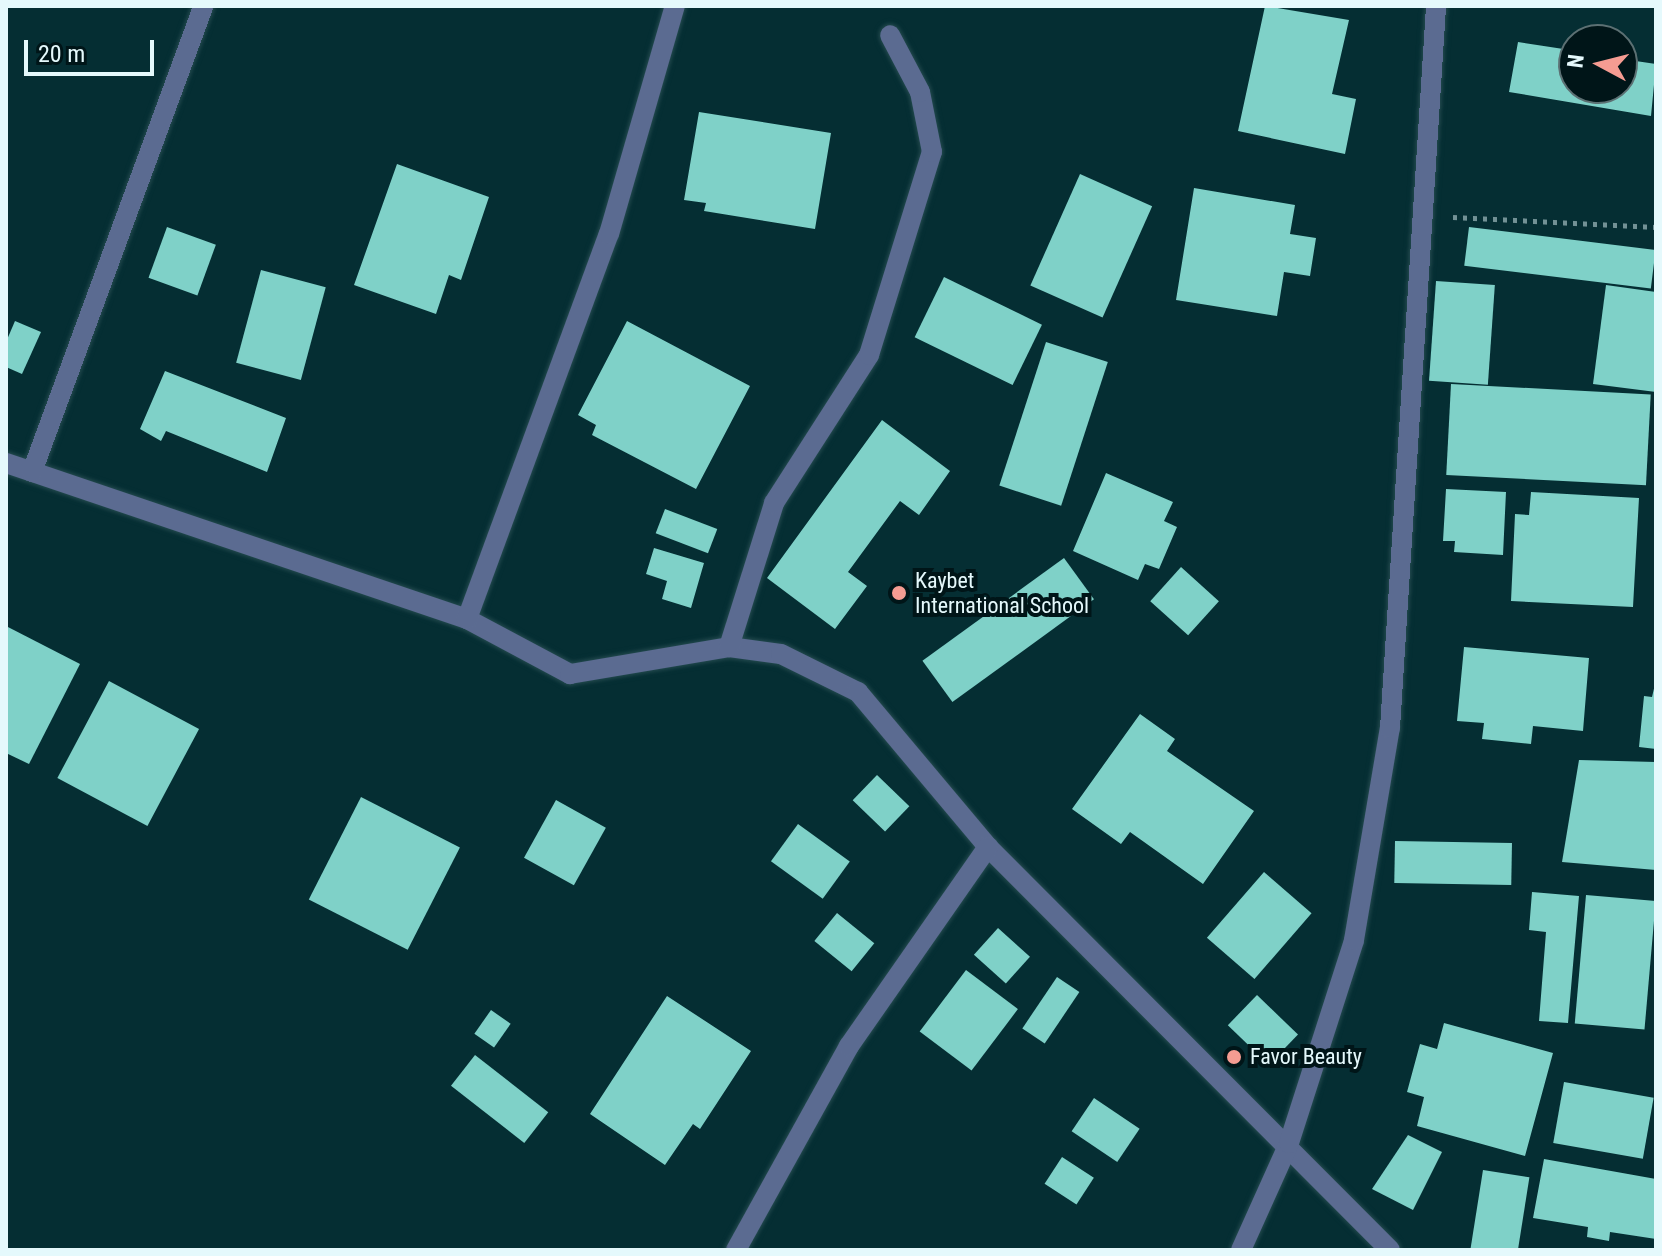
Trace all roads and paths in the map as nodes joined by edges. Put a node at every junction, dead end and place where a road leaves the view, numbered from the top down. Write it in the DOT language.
graph roads {
  1 [pos="203,6"];
  2 [pos="675,6"];
  3 [pos="1436,6"];
  4 [pos="890,35"];
  5 [pos="1447,217"];
  6 [pos="1656,227"];
  7 [pos="6,463"];
  8 [pos="32,472"];
  9 [pos="467,619"];
  10 [pos="729,647"];
  11 [pos="988,847"];
  12 [pos="1289,1143"];
  13 [pos="736,1250"];
  14 [pos="1241,1250"];
  15 [pos="1390,1250"];
  1 -- 8 [label="street"];
  2 -- 9 [label="street"];
  3 -- 12 [label="street"];
  4 -- 10 [label="street"];
  5 -- 6 [label="path"];
  7 -- 8 [label="street"];
  8 -- 9 [label="street"];
  9 -- 10 [label="street"];
  10 -- 11 [label="street"];
  11 -- 12 [label="street"];
  11 -- 13 [label="street"];
  12 -- 14 [label="street"];
  12 -- 15 [label="street"];
}
